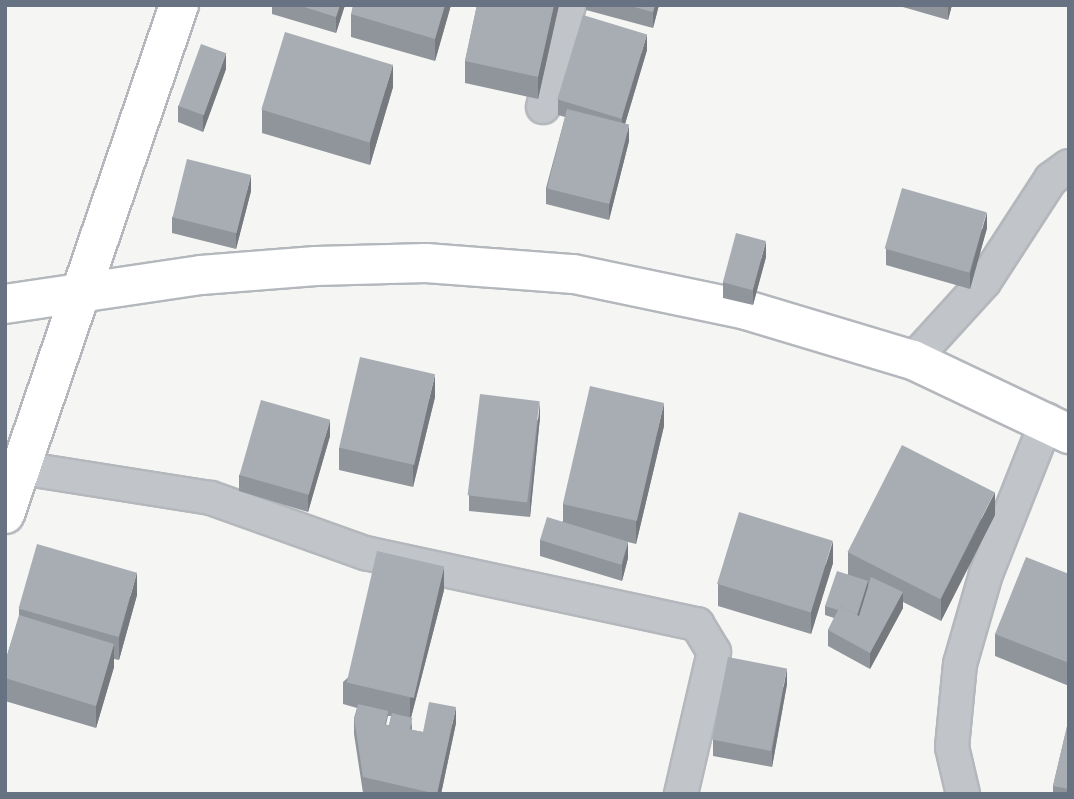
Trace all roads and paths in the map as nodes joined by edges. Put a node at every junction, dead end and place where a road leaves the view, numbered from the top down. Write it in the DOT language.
graph roads {
  1 [pos="179,5"];
  2 [pos="569,5"];
  3 [pos="543,107"];
  4 [pos="1069,166"];
  5 [pos="87,288"];
  6 [pos="5,304"];
  7 [pos="913,360"];
  8 [pos="1058,427"];
  9 [pos="21,468"];
  10 [pos="5,513"];
  11 [pos="681,794"];
  12 [pos="964,794"];
  1 -- 5 [label="street"];
  2 -- 3 [label="street"];
  4 -- 7 [label="street"];
  5 -- 6 [label="street"];
  5 -- 7 [label="street"];
  5 -- 9 [label="street"];
  7 -- 8 [label="street"];
  8 -- 12 [label="street"];
  9 -- 10 [label="street"];
  9 -- 11 [label="street"];
}
